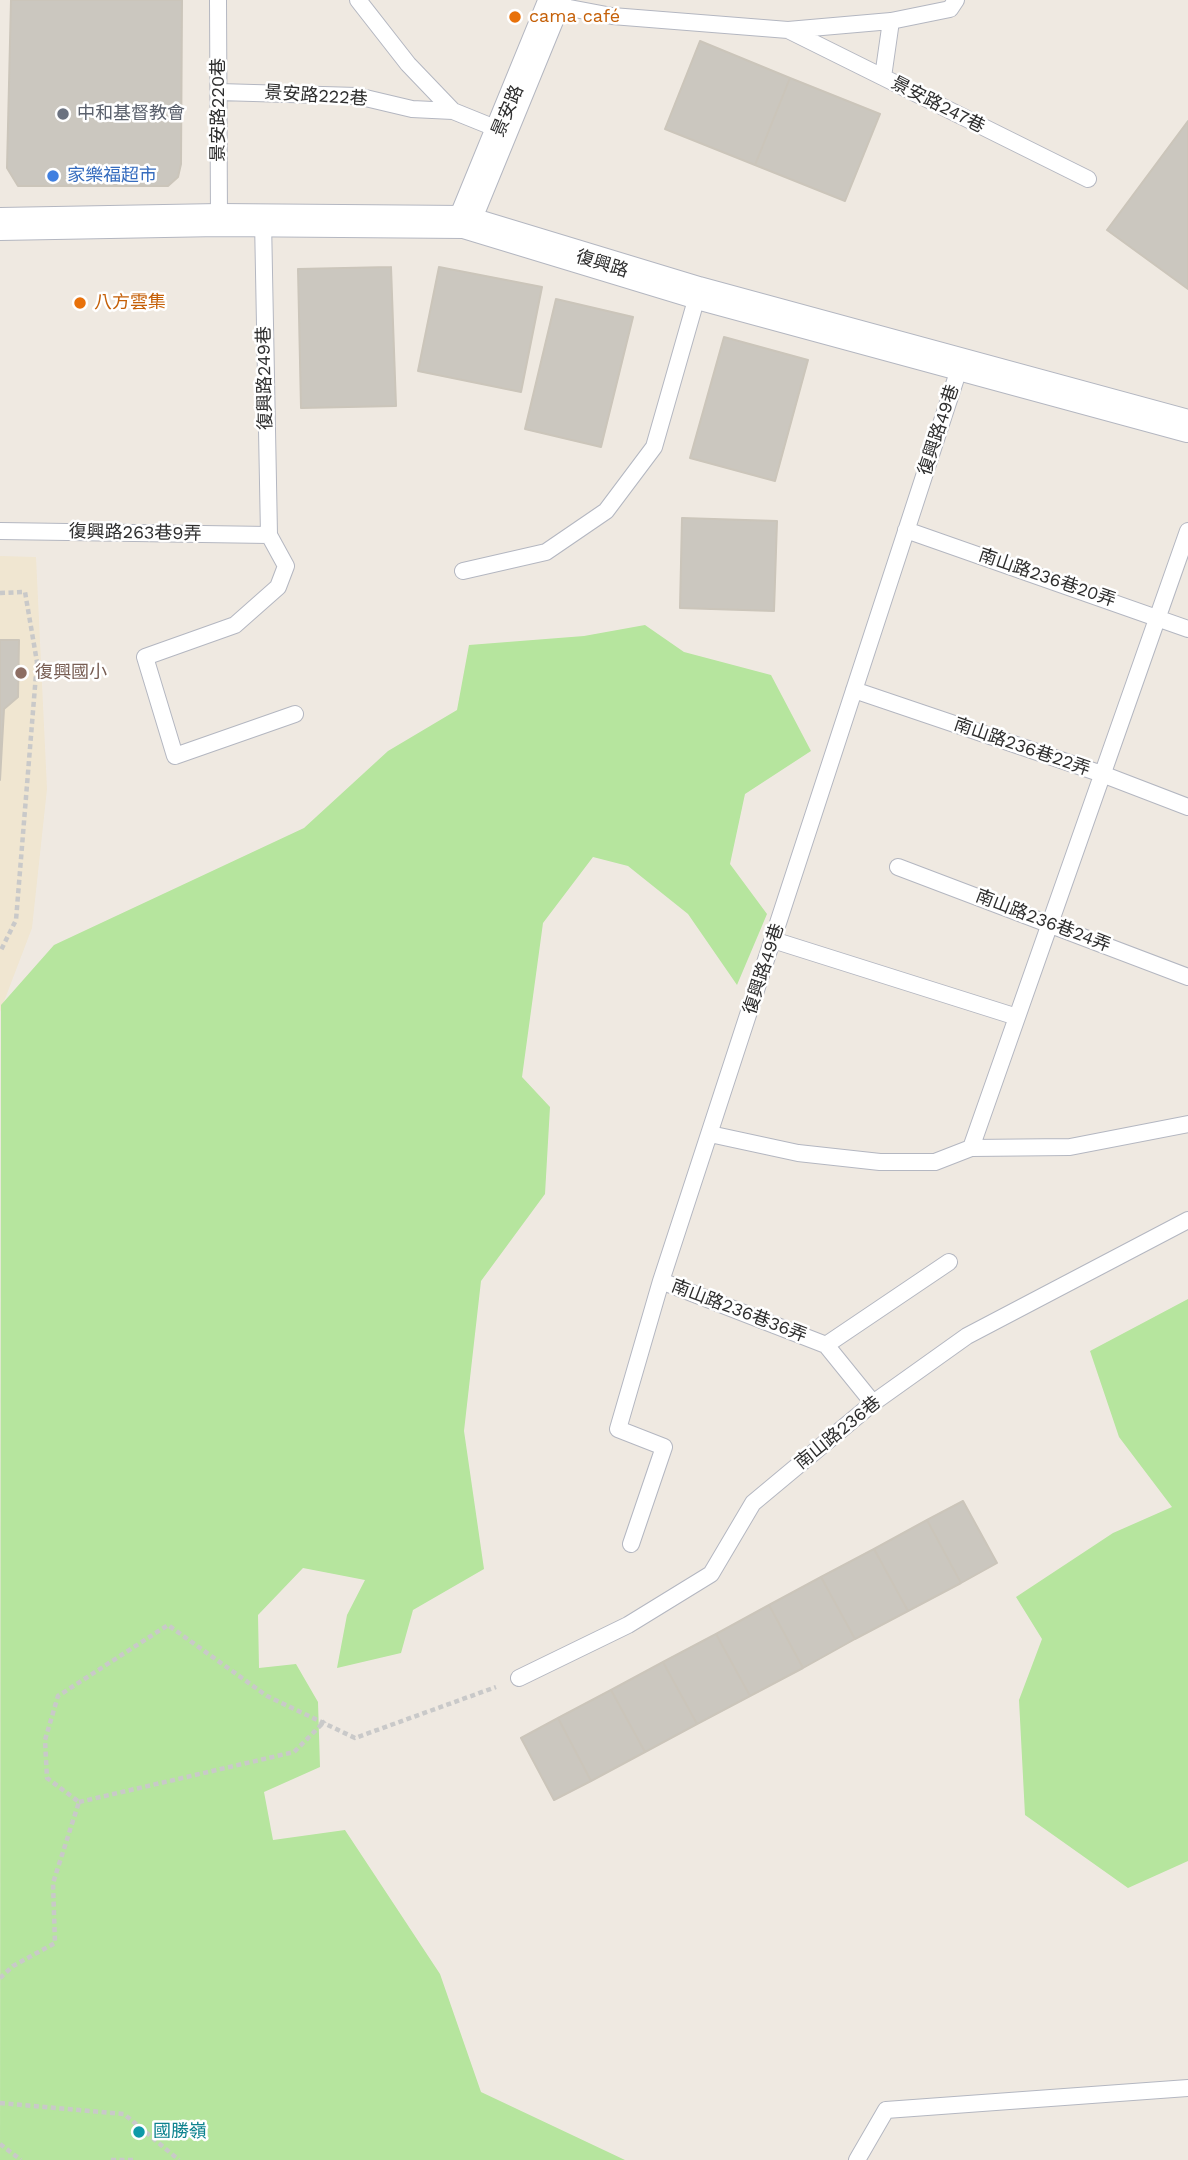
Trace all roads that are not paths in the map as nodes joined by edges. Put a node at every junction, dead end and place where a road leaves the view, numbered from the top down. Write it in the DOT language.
graph roads {
  1 [pos="218,0"];
  2 [pos="358,0"];
  3 [pos="956,0"];
  4 [pos="554,3"];
  5 [pos="891,21"];
  6 [pos="788,30"];
  7 [pos="883,77"];
  8 [pos="219,92"];
  9 [pos="453,111"];
  10 [pos="500,130"];
  11 [pos="1088,179"];
  12 [pos="219,220"];
  13 [pos="262,220"];
  14 [pos="464,222"];
  15 [pos="0,224"];
  16 [pos="698,293"];
  17 [pos="960,366"];
  18 [pos="1188,426"];
  19 [pos="906,530"];
  20 [pos="0,531"];
  21 [pos="1188,531"];
  22 [pos="269,535"];
  23 [pos="463,571"];
  24 [pos="1158,617"];
  25 [pos="1188,629"];
  26 [pos="854,690"];
  27 [pos="295,715"];
  28 [pos="1102,774"];
  29 [pos="1188,807"];
  30 [pos="898,867"];
  31 [pos="1050,923"];
  32 [pos="773,940"];
  33 [pos="1188,977"];
  34 [pos="1017,1017"];
  35 [pos="1188,1124"];
  36 [pos="710,1134"];
  37 [pos="971,1148"];
  38 [pos="1188,1220"];
  39 [pos="949,1262"];
  40 [pos="661,1281"];
  41 [pos="825,1345"];
  42 [pos="873,1403"];
  43 [pos="631,1544"];
  44 [pos="519,1678"];
  45 [pos="1188,2088"];
  46 [pos="858,2160"];
  1 -- 8 [label="lane, 景安路220巷"];
  2 -- 9 [label="lane"];
  3 -- 5 [label="lane"];
  4 -- 6 [label="lane"];
  4 -- 10 [label="street, 景安路"];
  5 -- 6 [label="lane"];
  5 -- 7 [label="lane"];
  6 -- 7 [label="lane, 景安路247巷"];
  7 -- 11 [label="lane, 景安路247巷"];
  8 -- 9 [label="lane, 景安路222巷"];
  8 -- 12 [label="lane, 景安路220巷"];
  9 -- 10 [label="lane"];
  10 -- 14 [label="street, 景安路"];
  12 -- 13 [label="street, 復興路"];
  12 -- 15 [label="street, 復興路"];
  13 -- 14 [label="street, 復興路"];
  13 -- 22 [label="lane, 復興路249巷"];
  14 -- 16 [label="street, 復興路"];
  16 -- 17 [label="street, 復興路"];
  16 -- 23 [label="lane"];
  17 -- 18 [label="street, 復興路"];
  17 -- 19 [label="lane, 復興路49巷"];
  19 -- 24 [label="lane, 南山路236巷20弄"];
  19 -- 26 [label="lane, 復興路49巷"];
  20 -- 22 [label="lane, 復興路263巷9弄"];
  21 -- 24 [label="lane"];
  22 -- 27 [label="lane"];
  24 -- 25 [label="lane, 南山路236巷20弄"];
  24 -- 28 [label="lane"];
  26 -- 28 [label="lane, 南山路236巷22弄"];
  26 -- 32 [label="lane, 復興路49巷"];
  28 -- 29 [label="lane, 南山路236巷22弄"];
  28 -- 31 [label="lane"];
  30 -- 31 [label="lane, 南山路236巷24弄"];
  31 -- 33 [label="lane, 南山路236巷24弄"];
  31 -- 34 [label="lane"];
  32 -- 34 [label="lane"];
  32 -- 36 [label="lane, 復興路49巷"];
  34 -- 37 [label="lane"];
  35 -- 37 [label="lane"];
  36 -- 37 [label="lane"];
  36 -- 40 [label="lane, 復興路49巷"];
  38 -- 42 [label="lane, 南山路236巷"];
  39 -- 41 [label="lane"];
  40 -- 41 [label="lane, 南山路236巷36弄"];
  40 -- 43 [label="lane, 復興路49巷"];
  41 -- 42 [label="lane, 南山路236巷36弄"];
  42 -- 44 [label="lane, 南山路236巷"];
  45 -- 46 [label="lane"];
}
